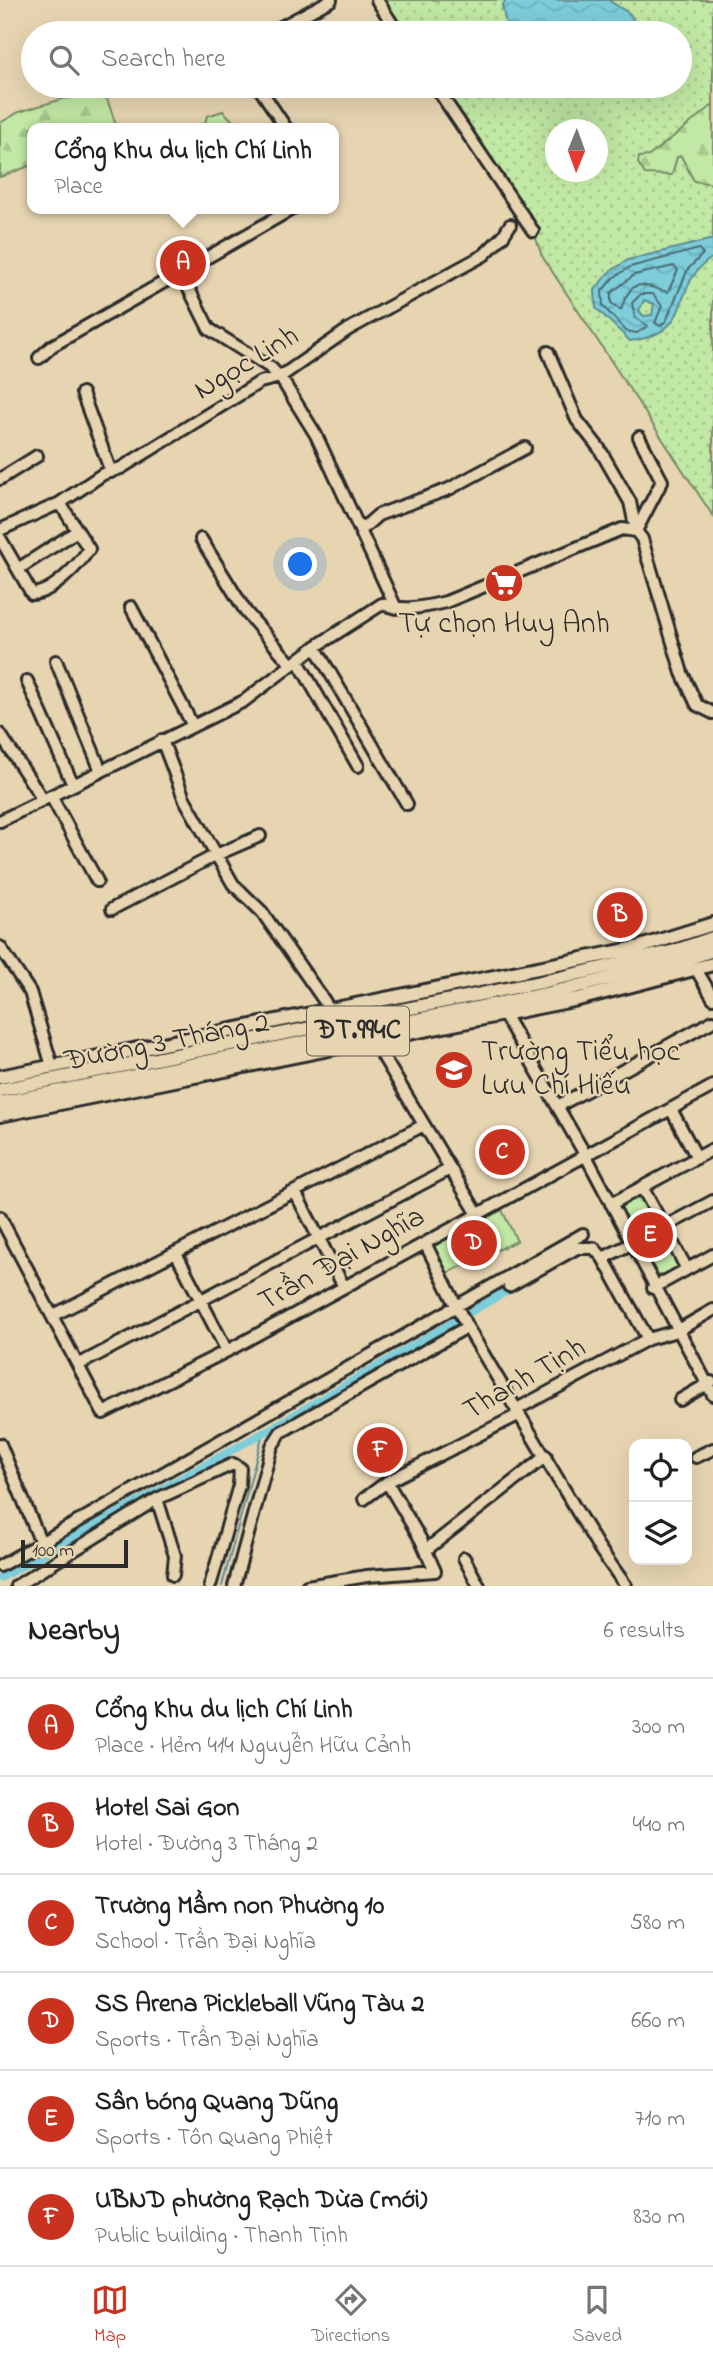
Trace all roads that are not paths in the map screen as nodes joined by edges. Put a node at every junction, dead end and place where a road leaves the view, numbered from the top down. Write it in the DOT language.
graph roads {
  1 [pos="331,0"];
  2 [pos="377,0"];
  3 [pos="293,21"];
  4 [pos="390,21"];
  5 [pos="266,98"];
  6 [pos="443,98"];
  7 [pos="283,123"];
  8 [pos="283,214"];
  9 [pos="510,225"];
  10 [pos="533,231"];
  11 [pos="182,272"];
  12 [pos="548,352"];
  13 [pos="39,358"];
  14 [pos="280,377"];
  15 [pos="82,393"];
  16 [pos="639,437"];
  17 [pos="525,448"];
  18 [pos="37,456"];
  19 [pos="111,472"];
  20 [pos="0,479"];
  21 [pos="60,503"];
  22 [pos="0,530"];
  23 [pos="361,530"];
  24 [pos="77,531"];
  25 [pos="636,531"];
  26 [pos="0,538"];
  27 [pos="201,539"];
  28 [pos="18,569"];
  29 [pos="131,607"];
  30 [pos="396,608"];
  31 [pos="315,647"];
  32 [pos="55,661"];
  33 [pos="294,663"];
  34 [pos="27,681"];
  35 [pos="713,713"];
  36 [pos="193,726"];
  37 [pos="0,734"];
  38 [pos="162,740"];
  39 [pos="358,766"];
  40 [pos="101,771"];
  41 [pos="72,785"];
  42 [pos="47,798"];
  43 [pos="407,803"];
  44 [pos="1,818"];
  45 [pos="260,836"];
  46 [pos="216,855"];
  47 [pos="97,881"];
  48 [pos="112,909"];
  49 [pos="713,924"];
  50 [pos="713,938"];
  51 [pos="0,947"];
  52 [pos="713,950"];
  53 [pos="713,964"];
  54 [pos="696,969"];
  55 [pos="713,998"];
  56 [pos="501,1008"];
  57 [pos="328,1011"];
  58 [pos="355,1012"];
  59 [pos="713,1021"];
  60 [pos="370,1034"];
  61 [pos="330,1042"];
  62 [pos="52,1066"];
  63 [pos="0,1077"];
  64 [pos="713,1086"];
  65 [pos="0,1090"];
  66 [pos="0,1103"];
  67 [pos="558,1106"];
  68 [pos="670,1109"];
  69 [pos="0,1115"];
  70 [pos="424,1125"];
  71 [pos="713,1149"];
  72 [pos="586,1156"];
  73 [pos="697,1158"];
  74 [pos="450,1170"];
  75 [pos="642,1187"];
  76 [pos="295,1192"];
  77 [pos="713,1201"];
  78 [pos="611,1204"];
  79 [pos="477,1213"];
  80 [pos="0,1217"];
  81 [pos="664,1227"];
  82 [pos="583,1234"];
  83 [pos="319,1238"];
  84 [pos="425,1243"];
  85 [pos="631,1244"];
  86 [pos="176,1253"];
  87 [pos="713,1255"];
  88 [pos="603,1258"];
  89 [pos="687,1269"];
  90 [pos="509,1286"];
  91 [pos="344,1287"];
  92 [pos="653,1287"];
  93 [pos="200,1301"];
  94 [pos="456,1309"];
  95 [pos="713,1310"];
  96 [pos="52,1316"];
  97 [pos="466,1326"];
  98 [pos="677,1331"];
  99 [pos="648,1339"];
  100 [pos="227,1351"];
  101 [pos="78,1365"];
  102 [pos="711,1387"];
  103 [pos="680,1400"];
  104 [pos="517,1409"];
  105 [pos="0,1444"];
  106 [pos="713,1449"];
  107 [pos="546,1456"];
  108 [pos="695,1457"];
  109 [pos="387,1482"];
  110 [pos="157,1499"];
  111 [pos="364,1499"];
  112 [pos="41,1542"];
  113 [pos="426,1550"];
  114 [pos="464,1558"];
  115 [pos="0,1566"];
  116 [pos="173,1575"];
  117 [pos="24,1582"];
  118 [pos="210,1586"];
  119 [pos="234,1586"];
  120 [pos="312,1586"];
  121 [pos="479,1586"];
  122 [pos="626,1586"];
  1 -- 3 [label="street"];
  2 -- 4 [label="street"];
  5 -- 7 [label="street"];
  6 -- 10 [label="street"];
  8 -- 11 [label="street"];
  9 -- 14 [label="street, Ngọc Linh"];
  11 -- 13 [label="street"];
  11 -- 14 [label="street"];
  12 -- 25 [label="street"];
  14 -- 19 [label="street, Ngọc Linh"];
  14 -- 23 [label="street"];
  15 -- 19 [label="street"];
  16 -- 25 [label="street"];
  17 -- 23 [label="street"];
  18 -- 20 [label="street"];
  19 -- 21 [label="street, Ngọc Linh"];
  21 -- 22 [label="street, Ngọc Linh"];
  21 -- 24 [label="street"];
  23 -- 30 [label="street"];
  24 -- 28 [label="street"];
  24 -- 28 [label="street"];
  25 -- 30 [label="street"];
  25 -- 35 [label="street"];
  26 -- 28 [label="street"];
  27 -- 33 [label="street"];
  29 -- 36 [label="street"];
  30 -- 31 [label="street"];
  31 -- 33 [label="street"];
  31 -- 43 [label="street"];
  32 -- 40 [label="street"];
  33 -- 36 [label="street"];
  33 -- 39 [label="street"];
  34 -- 41 [label="street"];
  36 -- 38 [label="street"];
  37 -- 42 [label="street"];
  38 -- 40 [label="street"];
  38 -- 46 [label="street"];
  40 -- 41 [label="street"];
  41 -- 42 [label="street"];
  42 -- 44 [label="street"];
  42 -- 47 [label="street"];
  45 -- 46 [label="street"];
  46 -- 48 [label="street"];
  46 -- 57 [label="street"];
  49 -- 58 [label="main road, Đường 3 Tháng 2 / ĐT.994C"];
  50 -- 58 [label="main road, Đường 3 Tháng 2 / ĐT.994C"];
  51 -- 62 [label="street"];
  52 -- 56 [label="main road, Đường 3 Tháng 2 / ĐT.994C"];
  53 -- 54 [label="main road, Đường 3 Tháng 2 / ĐT.994C"];
  54 -- 55 [label="street"];
  54 -- 56 [label="main road, Đường 3 Tháng 2 / ĐT.994C"];
  56 -- 60 [label="main road, Đường 3 Tháng 2 / ĐT.994C"];
  56 -- 67 [label="street"];
  57 -- 58 [label="main road, Đường 3 Tháng 2 / ĐT.994C"];
  57 -- 62 [label="main road, Đường 3 Tháng 2 / ĐT.994C"];
  58 -- 65 [label="main road, Đường 3 Tháng 2 / ĐT.994C"];
  59 -- 67 [label="street"];
  60 -- 61 [label="main road, Đường 3 Tháng 2 / ĐT.994C"];
  60 -- 70 [label="street"];
  61 -- 66 [label="main road, Đường 3 Tháng 2 / ĐT.994C"];
  61 -- 69 [label="main road, Đường 3 Tháng 2 / ĐT.994C"];
  62 -- 63 [label="main road, Đường 3 Tháng 2 / ĐT.994C"];
  64 -- 68 [label="street, Trần Đại Nghĩa"];
  67 -- 72 [label="street"];
  68 -- 72 [label="street, Trần Đại Nghĩa"];
  68 -- 73 [label="street"];
  70 -- 74 [label="street"];
  70 -- 76 [label="street"];
  71 -- 73 [label="street"];
  72 -- 78 [label="street"];
  72 -- 79 [label="street, Trần Đại Nghĩa"];
  73 -- 75 [label="street"];
  74 -- 79 [label="street"];
  74 -- 83 [label="street"];
  75 -- 78 [label="street"];
  75 -- 81 [label="street"];
  76 -- 83 [label="street"];
  76 -- 86 [label="street"];
  77 -- 81 [label="street"];
  78 -- 85 [label="street"];
  79 -- 84 [label="street, Trần Đại Nghĩa"];
  80 -- 96 [label="street"];
  81 -- 89 [label="street"];
  82 -- 94 [label="street"];
  83 -- 91 [label="street"];
  83 -- 93 [label="street"];
  84 -- 91 [label="street, Trần Đại Nghĩa"];
  84 -- 94 [label="street"];
  85 -- 88 [label="street"];
  85 -- 92 [label="street"];
  86 -- 93 [label="street"];
  86 -- 96 [label="street"];
  87 -- 89 [label="street"];
  88 -- 90 [label="street"];
  88 -- 99 [label="street"];
  89 -- 92 [label="street"];
  91 -- 100 [label="street, Trần Đại Nghĩa"];
  92 -- 98 [label="street"];
  93 -- 100 [label="street"];
  93 -- 101 [label="street"];
  94 -- 97 [label="street"];
  94 -- 112 [label="street"];
  95 -- 98 [label="street, Thanh Tịnh"];
  96 -- 101 [label="street"];
  97 -- 104 [label="street"];
  97 -- 119 [label="street"];
  98 -- 99 [label="street, Thanh Tịnh"];
  98 -- 102 [label="street"];
  99 -- 104 [label="street, Thanh Tịnh"];
  100 -- 101 [label="street, Trần Đại Nghĩa"];
  102 -- 103 [label="street"];
  104 -- 107 [label="street"];
  104 -- 109 [label="street, Thanh Tịnh"];
  105 -- 112 [label="street"];
  106 -- 108 [label="street"];
  107 -- 113 [label="street"];
  107 -- 122 [label="street"];
  109 -- 111 [label="street, Thanh Tịnh"];
  109 -- 113 [label="street"];
  110 -- 116 [label="street"];
  110 -- 117 [label="street"];
  110 -- 118 [label="street"];
  112 -- 115 [label="street"];
  113 -- 120 [label="street"];
  114 -- 121 [label="street"];
}
